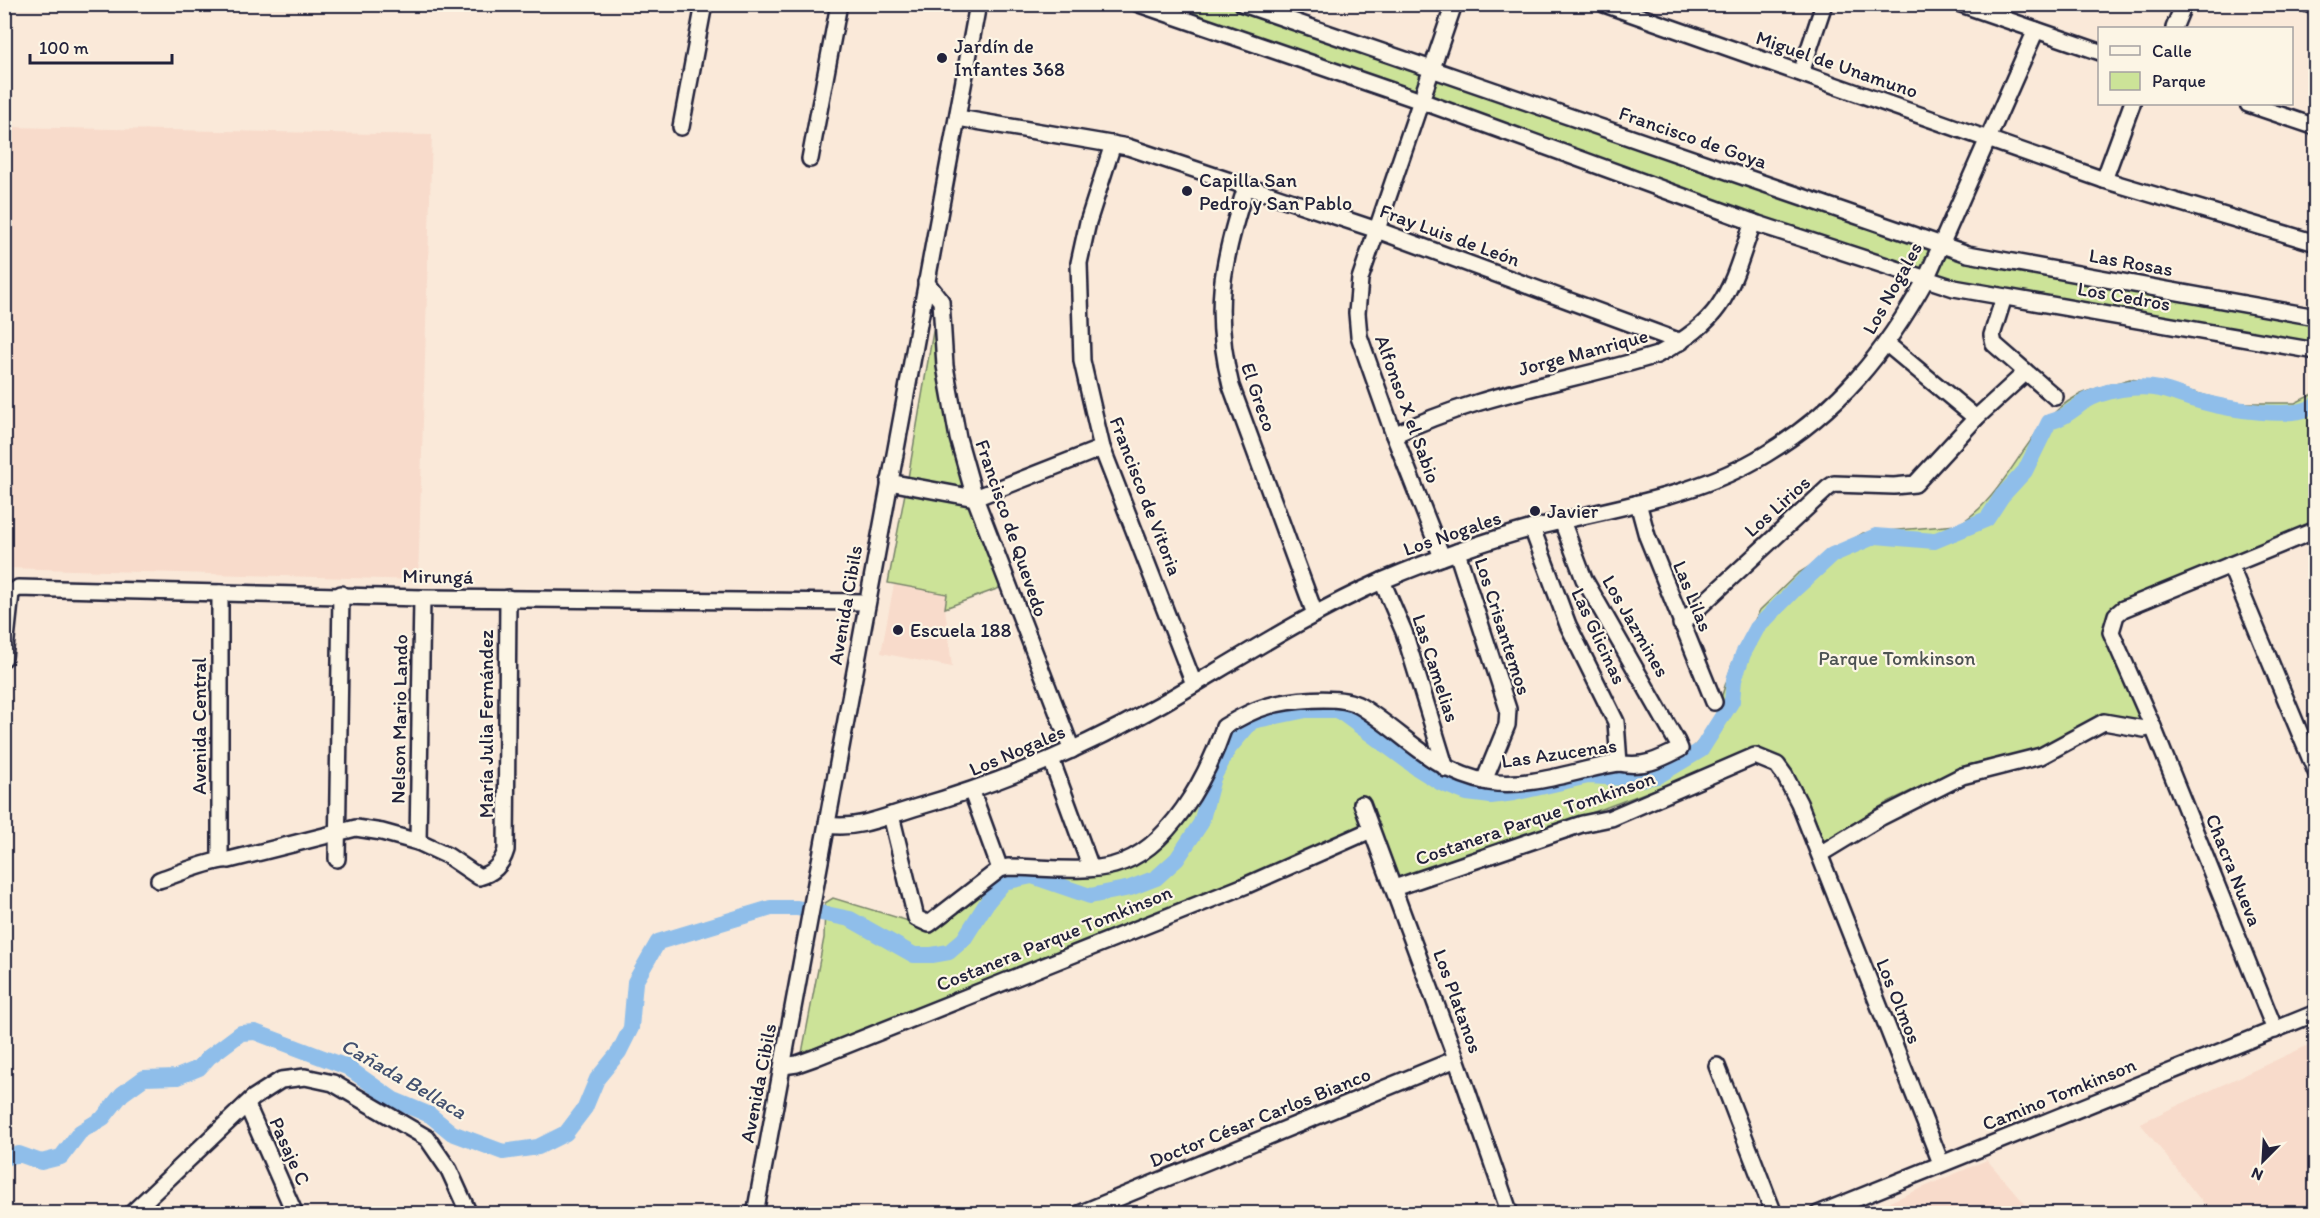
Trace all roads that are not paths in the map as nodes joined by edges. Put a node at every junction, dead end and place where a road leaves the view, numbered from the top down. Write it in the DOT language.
graph roads {
  1 [pos="704,4"];
  2 [pos="839,4"];
  3 [pos="978,4"];
  4 [pos="1139,4"];
  5 [pos="1243,4"];
  6 [pos="1454,4"];
  7 [pos="1604,4"];
  8 [pos="1824,4"];
  9 [pos="1961,4"];
  10 [pos="2184,4"];
  11 [pos="2308,4"];
  12 [pos="2316,8"];
  13 [pos="2174,27"];
  14 [pos="2036,30"];
  15 [pos="2098,51"];
  16 [pos="1432,68"];
  17 [pos="1801,73"];
  18 [pos="1420,101"];
  19 [pos="2132,105"];
  20 [pos="2251,105"];
  21 [pos="958,118"];
  22 [pos="681,127"];
  23 [pos="2316,127"];
  24 [pos="1988,139"];
  25 [pos="1113,144"];
  26 [pos="810,159"];
  27 [pos="2104,180"];
  28 [pos="1246,187"];
  29 [pos="1753,222"];
  30 [pos="1377,230"];
  31 [pos="2316,243"];
  32 [pos="1940,245"];
  33 [pos="1926,279"];
  34 [pos="926,282"];
  35 [pos="2004,297"];
  36 [pos="2316,317"];
  37 [pos="1681,342"];
  38 [pos="1887,344"];
  39 [pos="2316,351"];
  40 [pos="2025,372"];
  41 [pos="2055,397"];
  42 [pos="1976,418"];
  43 [pos="1394,435"];
  44 [pos="1102,447"];
  45 [pos="889,482"];
  46 [pos="975,498"];
  47 [pos="1638,503"];
  48 [pos="1562,521"];
  49 [pos="1532,528"];
  50 [pos="2316,530"];
  51 [pos="1450,554"];
  52 [pos="2230,565"];
  53 [pos="1382,581"];
  54 [pos="220,593"];
  55 [pos="341,594"];
  56 [pos="422,597"];
  57 [pos="508,598"];
  58 [pos="867,602"];
  59 [pos="1315,614"];
  60 [pos="1681,624"];
  61 [pos="4,658"];
  62 [pos="1194,684"];
  63 [pos="1714,702"];
  64 [pos="2153,727"];
  65 [pos="1680,749"];
  66 [pos="1072,750"];
  67 [pos="1051,759"];
  68 [pos="1619,763"];
  69 [pos="1446,769"];
  70 [pos="2316,772"];
  71 [pos="1484,781"];
  72 [pos="972,792"];
  73 [pos="1362,804"];
  74 [pos="891,815"];
  75 [pos="828,825"];
  76 [pos="1371,830"];
  77 [pos="338,832"];
  78 [pos="418,842"];
  79 [pos="1821,854"];
  80 [pos="220,858"];
  81 [pos="337,859"];
  82 [pos="1091,868"];
  83 [pos="1000,869"];
  84 [pos="159,880"];
  85 [pos="1394,888"];
  86 [pos="2316,1013"];
  87 [pos="2275,1030"];
  88 [pos="1456,1059"];
  89 [pos="783,1066"];
  90 [pos="1717,1066"];
  91 [pos="247,1106"];
  92 [pos="1941,1163"];
  93 [pos="131,1214"];
  94 [pos="295,1214"];
  95 [pos="469,1214"];
  96 [pos="755,1214"];
  97 [pos="1079,1214"];
  98 [pos="1510,1214"];
  99 [pos="1774,1214"];
  100 [pos="1818,1214"];
  1 -- 22 [label="street"];
  2 -- 26 [label="street"];
  3 -- 21 [label="street, Avenida Cibils"];
  4 -- 18 [label="street"];
  5 -- 16 [label="street, Francisco de Goya"];
  6 -- 16 [label="street"];
  7 -- 17 [label="street, Miguel de Unamuno"];
  8 -- 17 [label="street"];
  9 -- 14 [label="street"];
  10 -- 13 [label="street"];
  11 -- 12 [label="street"];
  14 -- 15 [label="street"];
  14 -- 24 [label="street, Los Nogales"];
  16 -- 18 [label="street"];
  16 -- 32 [label="street, Francisco de Goya"];
  17 -- 24 [label="street, Miguel de Unamuno"];
  18 -- 29 [label="street"];
  18 -- 30 [label="street, Alfonso X el Sabio"];
  19 -- 27 [label="street"];
  20 -- 23 [label="street"];
  21 -- 25 [label="street, Fray Luis de León"];
  21 -- 34 [label="street, Avenida Cibils"];
  24 -- 27 [label="street, Miguel de Unamuno"];
  24 -- 32 [label="street, Los Nogales"];
  25 -- 28 [label="street, Fray Luis de León"];
  25 -- 44 [label="street, Francisco de Vitoria"];
  27 -- 31 [label="street, Miguel de Unamuno"];
  28 -- 30 [label="street, Fray Luis de León"];
  28 -- 59 [label="street, El Greco"];
  29 -- 33 [label="street"];
  29 -- 37 [label="street, Jorge Manrique"];
  30 -- 37 [label="street, Fray Luis de León"];
  30 -- 43 [label="street, Alfonso X el Sabio"];
  32 -- 33 [label="street, Los Nogales"];
  32 -- 36 [label="street, Las Rosas"];
  33 -- 35 [label="street, Los Cedros"];
  33 -- 38 [label="street, Los Nogales"];
  34 -- 45 [label="street, Avenida Cibils"];
  34 -- 46 [label="street, Francisco de Quevedo"];
  35 -- 39 [label="street, Los Cedros"];
  35 -- 40 [label="street"];
  37 -- 43 [label="street, Jorge Manrique"];
  38 -- 42 [label="street"];
  38 -- 47 [label="street, Los Nogales"];
  40 -- 41 [label="street"];
  40 -- 42 [label="street, Los Lirios"];
  42 -- 60 [label="street, Los Lirios"];
  43 -- 51 [label="street, Alfonso X el Sabio"];
  44 -- 46 [label="street"];
  44 -- 62 [label="street, Francisco de Vitoria"];
  45 -- 46 [label="street"];
  45 -- 58 [label="street, Avenida Cibils"];
  46 -- 66 [label="street, Francisco de Quevedo"];
  47 -- 48 [label="street, Los Nogales"];
  47 -- 60 [label="street, Las Lilas"];
  48 -- 49 [label="street, Los Nogales"];
  48 -- 65 [label="street, Los Jazmines"];
  49 -- 51 [label="street, Los Nogales"];
  49 -- 68 [label="street, Las Glicinas"];
  50 -- 52 [label="street"];
  51 -- 53 [label="street, Los Nogales"];
  51 -- 71 [label="street, Los Crisantemos"];
  52 -- 64 [label="street"];
  52 -- 70 [label="street"];
  53 -- 59 [label="street, Los Nogales"];
  53 -- 69 [label="street, Las Camelias"];
  54 -- 55 [label="street, Mirungá"];
  54 -- 61 [label="street, Mirungá"];
  54 -- 80 [label="street, Avenida Central"];
  55 -- 56 [label="street, Mirungá"];
  55 -- 77 [label="street"];
  56 -- 57 [label="street, Mirungá"];
  56 -- 78 [label="street, Nelson Mario Lando"];
  57 -- 58 [label="street, Mirungá"];
  57 -- 78 [label="street, María Julia Fernández"];
  58 -- 75 [label="street, Avenida Cibils"];
  59 -- 62 [label="street, Los Nogales"];
  60 -- 63 [label="street, Las Lilas"];
  62 -- 66 [label="street, Los Nogales"];
  64 -- 79 [label="street"];
  64 -- 87 [label="street, Chacra Nueva"];
  65 -- 68 [label="street, Las Azucenas"];
  66 -- 67 [label="street, Los Nogales"];
  67 -- 72 [label="street, Los Nogales"];
  67 -- 82 [label="street"];
  68 -- 71 [label="street, Las Azucenas"];
  69 -- 71 [label="street, Las Azucenas"];
  69 -- 82 [label="street, Las Azucenas"];
  72 -- 74 [label="street, Los Nogales"];
  72 -- 83 [label="street"];
  73 -- 76 [label="street, Los Platanos"];
  74 -- 75 [label="street, Los Nogales"];
  74 -- 83 [label="street"];
  75 -- 89 [label="street, Avenida Cibils"];
  76 -- 85 [label="street, Los Platanos"];
  76 -- 89 [label="street, Costanera Parque Tomkinson"];
  77 -- 78 [label="street"];
  77 -- 80 [label="street"];
  77 -- 81 [label="street"];
  79 -- 85 [label="street, Costanera Parque Tomkinson"];
  79 -- 92 [label="street, Los Olmos"];
  80 -- 84 [label="street"];
  82 -- 83 [label="street, Las Azucenas"];
  85 -- 88 [label="street, Los Platanos"];
  86 -- 87 [label="street, Camino Tomkinson"];
  87 -- 92 [label="street, Camino Tomkinson"];
  88 -- 97 [label="street, Doctor César Carlos Bianco"];
  88 -- 98 [label="street, Los Platanos"];
  89 -- 96 [label="street, Avenida Cibils"];
  90 -- 99 [label="street"];
  91 -- 93 [label="street"];
  91 -- 94 [label="street, Pasaje C"];
  91 -- 95 [label="street"];
  92 -- 100 [label="street, Camino Tomkinson"];
}
